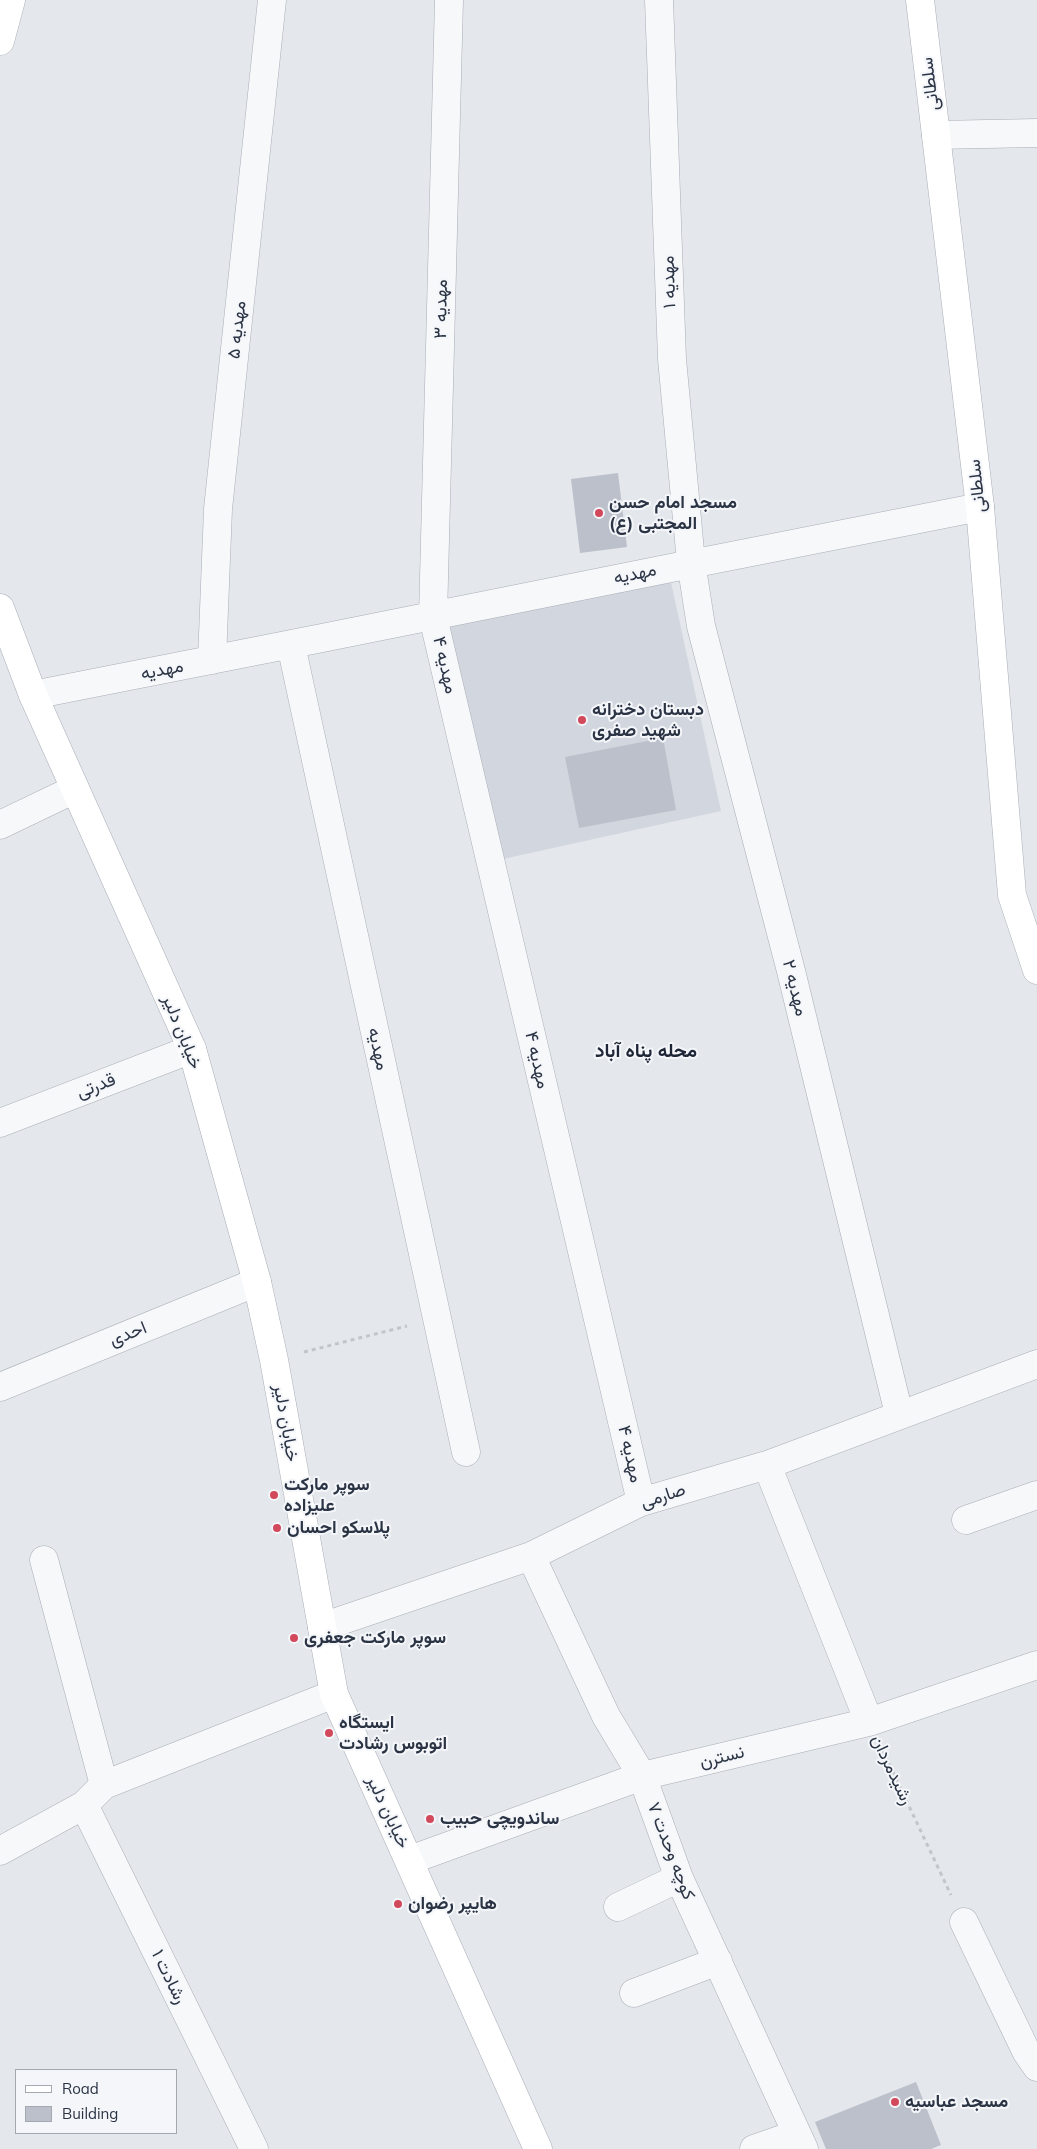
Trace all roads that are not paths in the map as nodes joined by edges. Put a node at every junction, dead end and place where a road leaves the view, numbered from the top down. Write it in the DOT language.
graph roads {
  1 [pos="12,0"];
  2 [pos="272,0"];
  3 [pos="449,0"];
  4 [pos="659,0"];
  5 [pos="920,0"];
  6 [pos="0,40"];
  7 [pos="1037,133"];
  8 [pos="936,135"];
  9 [pos="980,507"];
  10 [pos="691,562"];
  11 [pos="433,617"];
  12 [pos="2,620"];
  13 [pos="291,645"];
  14 [pos="212,660"];
  15 [pos="33,695"];
  16 [pos="75,789"];
  17 [pos="0,825"];
  18 [pos="1037,970"];
  19 [pos="192,1049"];
  20 [pos="0,1123"];
  21 [pos="257,1282"];
  22 [pos="1037,1364"];
  23 [pos="0,1387"];
  24 [pos="899,1414"];
  25 [pos="466,1452"];
  26 [pos="767,1465"];
  27 [pos="1037,1495"];
  28 [pos="641,1502"];
  29 [pos="966,1520"];
  30 [pos="531,1556"];
  31 [pos="44,1560"];
  32 [pos="322,1627"];
  33 [pos="1037,1665"];
  34 [pos="334,1694"];
  35 [pos="869,1722"];
  36 [pos="642,1776"];
  37 [pos="104,1785"];
  38 [pos="84,1805"];
  39 [pos="0,1851"];
  40 [pos="410,1860"];
  41 [pos="679,1878"];
  42 [pos="618,1907"];
  43 [pos="964,1922"];
  44 [pos="718,1961"];
  45 [pos="634,1993"];
  46 [pos="1037,2067"];
  47 [pos="800,2142"];
  48 [pos="254,2149"];
  49 [pos="538,2149"];
  50 [pos="754,2149"];
  1 -- 6 [label="street"];
  2 -- 14 [label="street, مهدیه ۵"];
  3 -- 11 [label="street, مهدیه ۳"];
  4 -- 10 [label="street, مهدیه ۱"];
  5 -- 8 [label="street, سلطانی"];
  7 -- 8 [label="street"];
  8 -- 9 [label="street, سلطانی"];
  9 -- 10 [label="street, مهدیه"];
  9 -- 18 [label="street, سلطانی"];
  10 -- 11 [label="street, مهدیه"];
  10 -- 24 [label="street, مهدیه ۲"];
  11 -- 13 [label="street, مهدیه"];
  11 -- 28 [label="street, مهدیه ۴"];
  12 -- 15 [label="street, خیابان دلیر"];
  13 -- 14 [label="street, مهدیه"];
  13 -- 25 [label="street, مهدیه"];
  14 -- 15 [label="street, مهدیه"];
  15 -- 16 [label="street, خیابان دلیر"];
  16 -- 17 [label="street"];
  16 -- 19 [label="street, خیابان دلیر"];
  19 -- 20 [label="street, قدرتی"];
  19 -- 21 [label="street, خیابان دلیر"];
  21 -- 23 [label="street, احدی"];
  21 -- 32 [label="street, خیابان دلیر"];
  22 -- 24 [label="street, صارمی"];
  24 -- 26 [label="street, صارمی"];
  26 -- 28 [label="street, صارمی"];
  26 -- 35 [label="street, رشیدمردان"];
  27 -- 29 [label="street"];
  28 -- 30 [label="street, صارمی"];
  30 -- 32 [label="street, صارمی"];
  30 -- 36 [label="street, کوچه وحدت ۷"];
  31 -- 37 [label="street"];
  32 -- 34 [label="street, خیابان دلیر"];
  33 -- 35 [label="street, نسترن"];
  34 -- 37 [label="street"];
  34 -- 40 [label="street, خیابان دلیر"];
  35 -- 36 [label="street, نسترن"];
  36 -- 40 [label="street, نسترن"];
  36 -- 41 [label="street, کوچه وحدت ۷"];
  37 -- 38 [label="street"];
  38 -- 39 [label="street"];
  38 -- 48 [label="street, رشادت ۱"];
  40 -- 49 [label="street, خیابان دلیر"];
  41 -- 42 [label="street"];
  41 -- 44 [label="street, کوچه وحدت ۷"];
  43 -- 46 [label="street"];
  44 -- 45 [label="street"];
  44 -- 47 [label="street, کوچه وحدت ۷"];
  47 -- 50 [label="street"];
}
